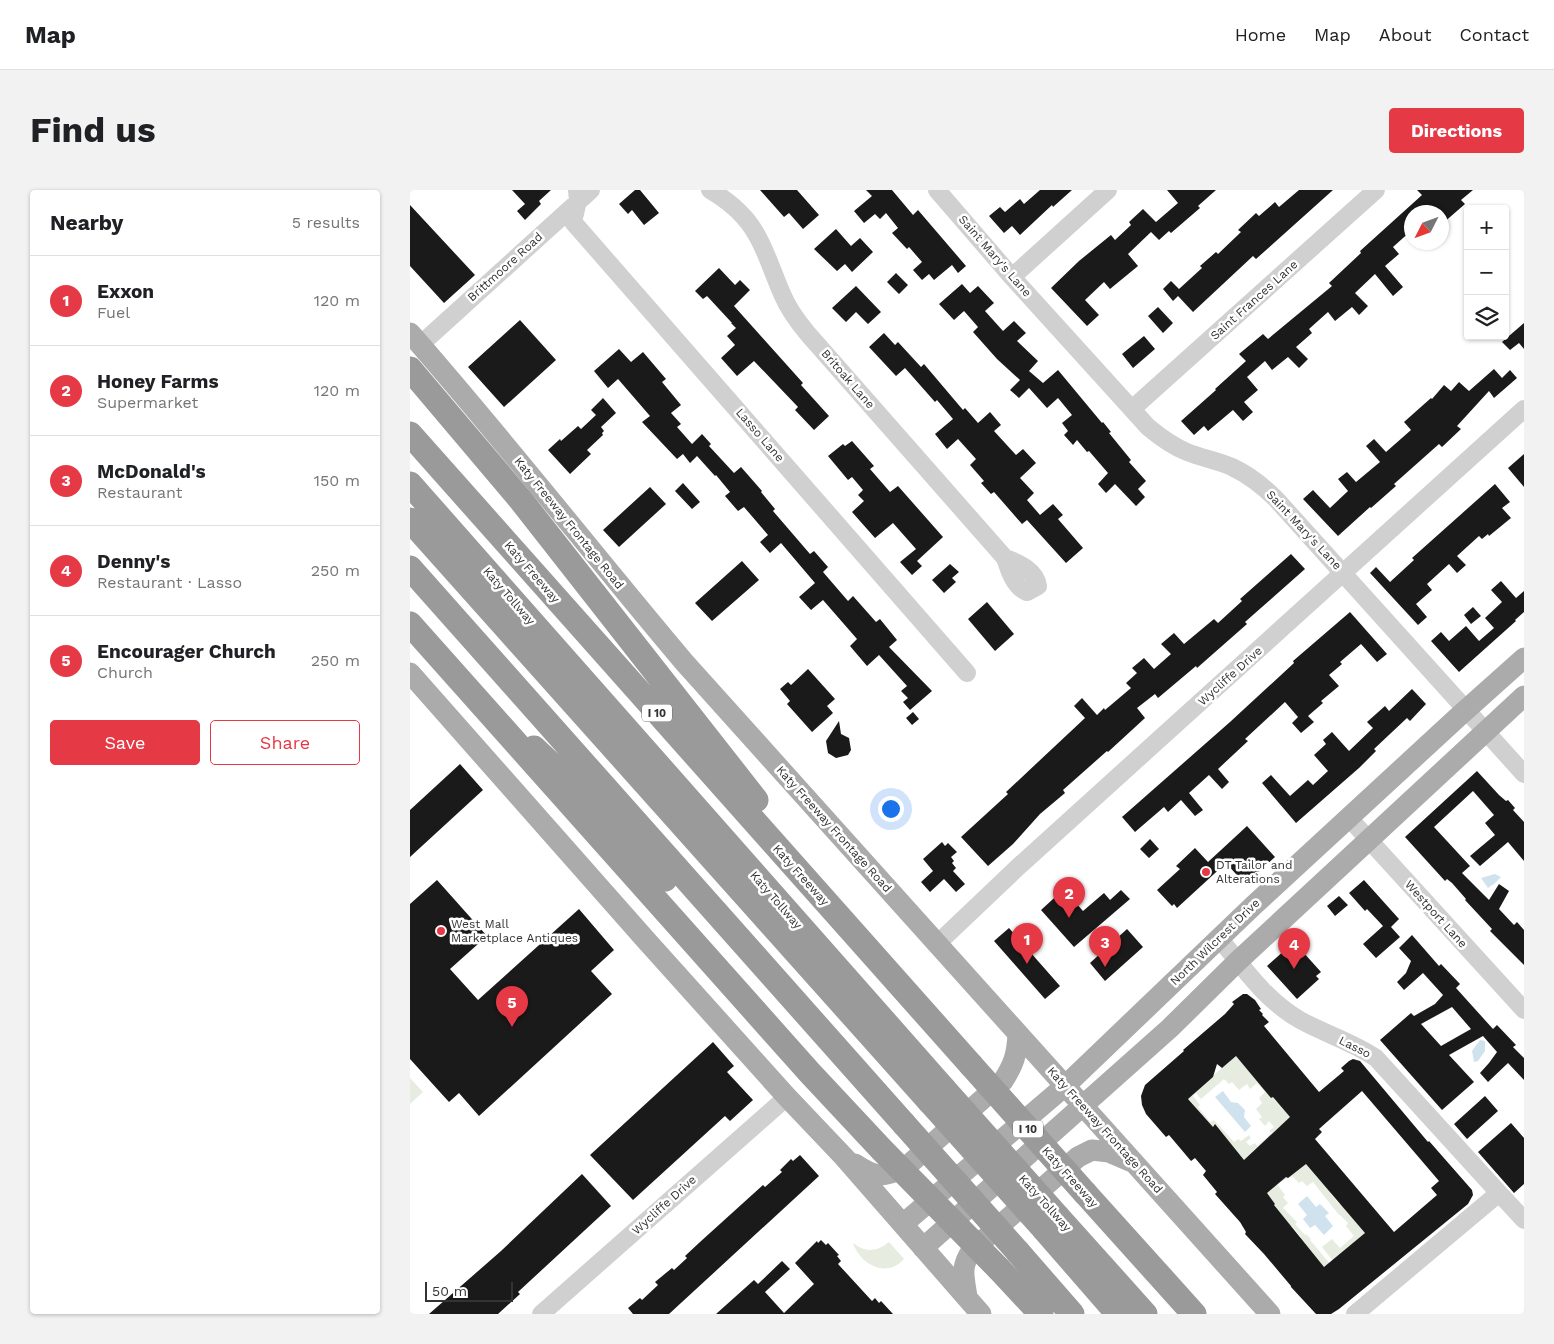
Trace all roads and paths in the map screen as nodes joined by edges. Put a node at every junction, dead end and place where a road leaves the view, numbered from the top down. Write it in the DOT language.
graph roads {
  1 [pos="710,190"];
  2 [pos="937,190"];
  3 [pos="1108,190"];
  4 [pos="1376,190"];
  5 [pos="582,194"];
  6 [pos="1012,276"];
  7 [pos="415,339"];
  8 [pos="410,369"];
  9 [pos="1132,409"];
  10 [pos="1524,409"];
  11 [pos="410,434"];
  12 [pos="410,484"];
  13 [pos="410,520"];
  14 [pos="1005,558"];
  15 [pos="410,568"];
  16 [pos="1344,573"];
  17 [pos="410,624"];
  18 [pos="410,628"];
  19 [pos="1524,658"];
  20 [pos="967,672"];
  21 [pos="410,673"];
  22 [pos="1524,696"];
  23 [pos="1466,710"];
  24 [pos="1485,731"];
  25 [pos="1524,774"];
  26 [pos="1349,818"];
  27 [pos="1368,840"];
  28 [pos="1219,938"];
  29 [pos="937,944"];
  30 [pos="1238,961"];
  31 [pos="905,991"];
  32 [pos="1524,1010"];
  33 [pos="1018,1034"];
  34 [pos="825,1035"];
  35 [pos="1065,1086"];
  36 [pos="937,1095"];
  37 [pos="787,1097"];
  38 [pos="1084,1106"];
  39 [pos="844,1156"];
  40 [pos="1135,1163"];
  41 [pos="1499,1193"];
  42 [pos="1524,1220"];
  43 [pos="1051,1223"];
  44 [pos="903,1224"];
  45 [pos="924,1248"];
  46 [pos="967,1296"];
  47 [pos="541,1314"];
  48 [pos="981,1314"];
  49 [pos="1041,1314"];
  50 [pos="1072,1314"];
  51 [pos="1118,1314"];
  52 [pos="1145,1314"];
  53 [pos="1194,1314"];
  54 [pos="1270,1314"];
  55 [pos="1355,1314"];
  1 -- 14 [label="street, Britoak Lane"];
  2 -- 6 [label="street, Saint Mary's Lane"];
  3 -- 6 [label="street"];
  4 -- 9 [label="street, Saint Frances Lane"];
  5 -- 7 [label="street, Brittmoore Road"];
  5 -- 20 [label="street, Lasso Lane"];
  6 -- 9 [label="street, Saint Mary's Lane"];
  7 -- 29 [label="main road, Katy Freeway Frontage Road"];
  8 -- 31 [label="highway"];
  9 -- 16 [label="street, Saint Mary's Lane"];
  10 -- 16 [label="street, Wycliffe Drive"];
  11 -- 31 [label="highway, Katy Freeway / I 10"];
  12 -- 36 [label="highway, Katy Tollway"];
  13 -- 36 [label="highway, Katy Tollway"];
  15 -- 34 [label="highway"];
  16 -- 23 [label="street, Saint Mary's Lane"];
  16 -- 29 [label="street, Wycliffe Drive"];
  17 -- 49 [label="highway, bridge"];
  18 -- 34 [label="highway"];
  19 -- 23 [label="main road, North Wilcrest Drive"];
  21 -- 37 [label="main road"];
  22 -- 24 [label="main road"];
  23 -- 24 [label="street, Saint Mary's Lane"];
  23 -- 26 [label="main road, North Wilcrest Drive"];
  24 -- 25 [label="street, Saint Mary's Lane"];
  24 -- 27 [label="main road"];
  26 -- 27 [label="street, Westport Lane"];
  26 -- 28 [label="main road, North Wilcrest Drive"];
  27 -- 30 [label="main road"];
  27 -- 32 [label="street, Westport Lane"];
  28 -- 30 [label="street, Lasso"];
  28 -- 35 [label="main road, North Wilcrest Drive"];
  29 -- 33 [label="main road, Katy Freeway Frontage Road"];
  30 -- 38 [label="main road"];
  30 -- 41 [label="street, Lasso"];
  31 -- 53 [label="highway, Katy Freeway / I 10, bridge"];
  33 -- 35 [label="main road, Katy Freeway Frontage Road"];
  33 -- 39 [label="main road"];
  34 -- 50 [label="highway, bridge"];
  35 -- 38 [label="main road, Katy Freeway Frontage Road"];
  35 -- 44 [label="main road, North Wilcrest Drive"];
  36 -- 43 [label="highway, Katy Tollway, bridge"];
  37 -- 39 [label="main road"];
  37 -- 47 [label="street, Wycliffe Drive"];
  38 -- 40 [label="main road, Katy Freeway Frontage Road"];
  38 -- 45 [label="main road"];
  39 -- 44 [label="main road"];
  40 -- 46 [label="main road"];
  40 -- 54 [label="main road, Katy Freeway Frontage Road"];
  41 -- 42 [label="street, Lasso"];
  41 -- 55 [label="street"];
  43 -- 51 [label="highway, Katy Tollway"];
  43 -- 52 [label="highway, Katy Tollway"];
  44 -- 45 [label="main road"];
  45 -- 46 [label="main road"];
  46 -- 48 [label="main road"];
}
